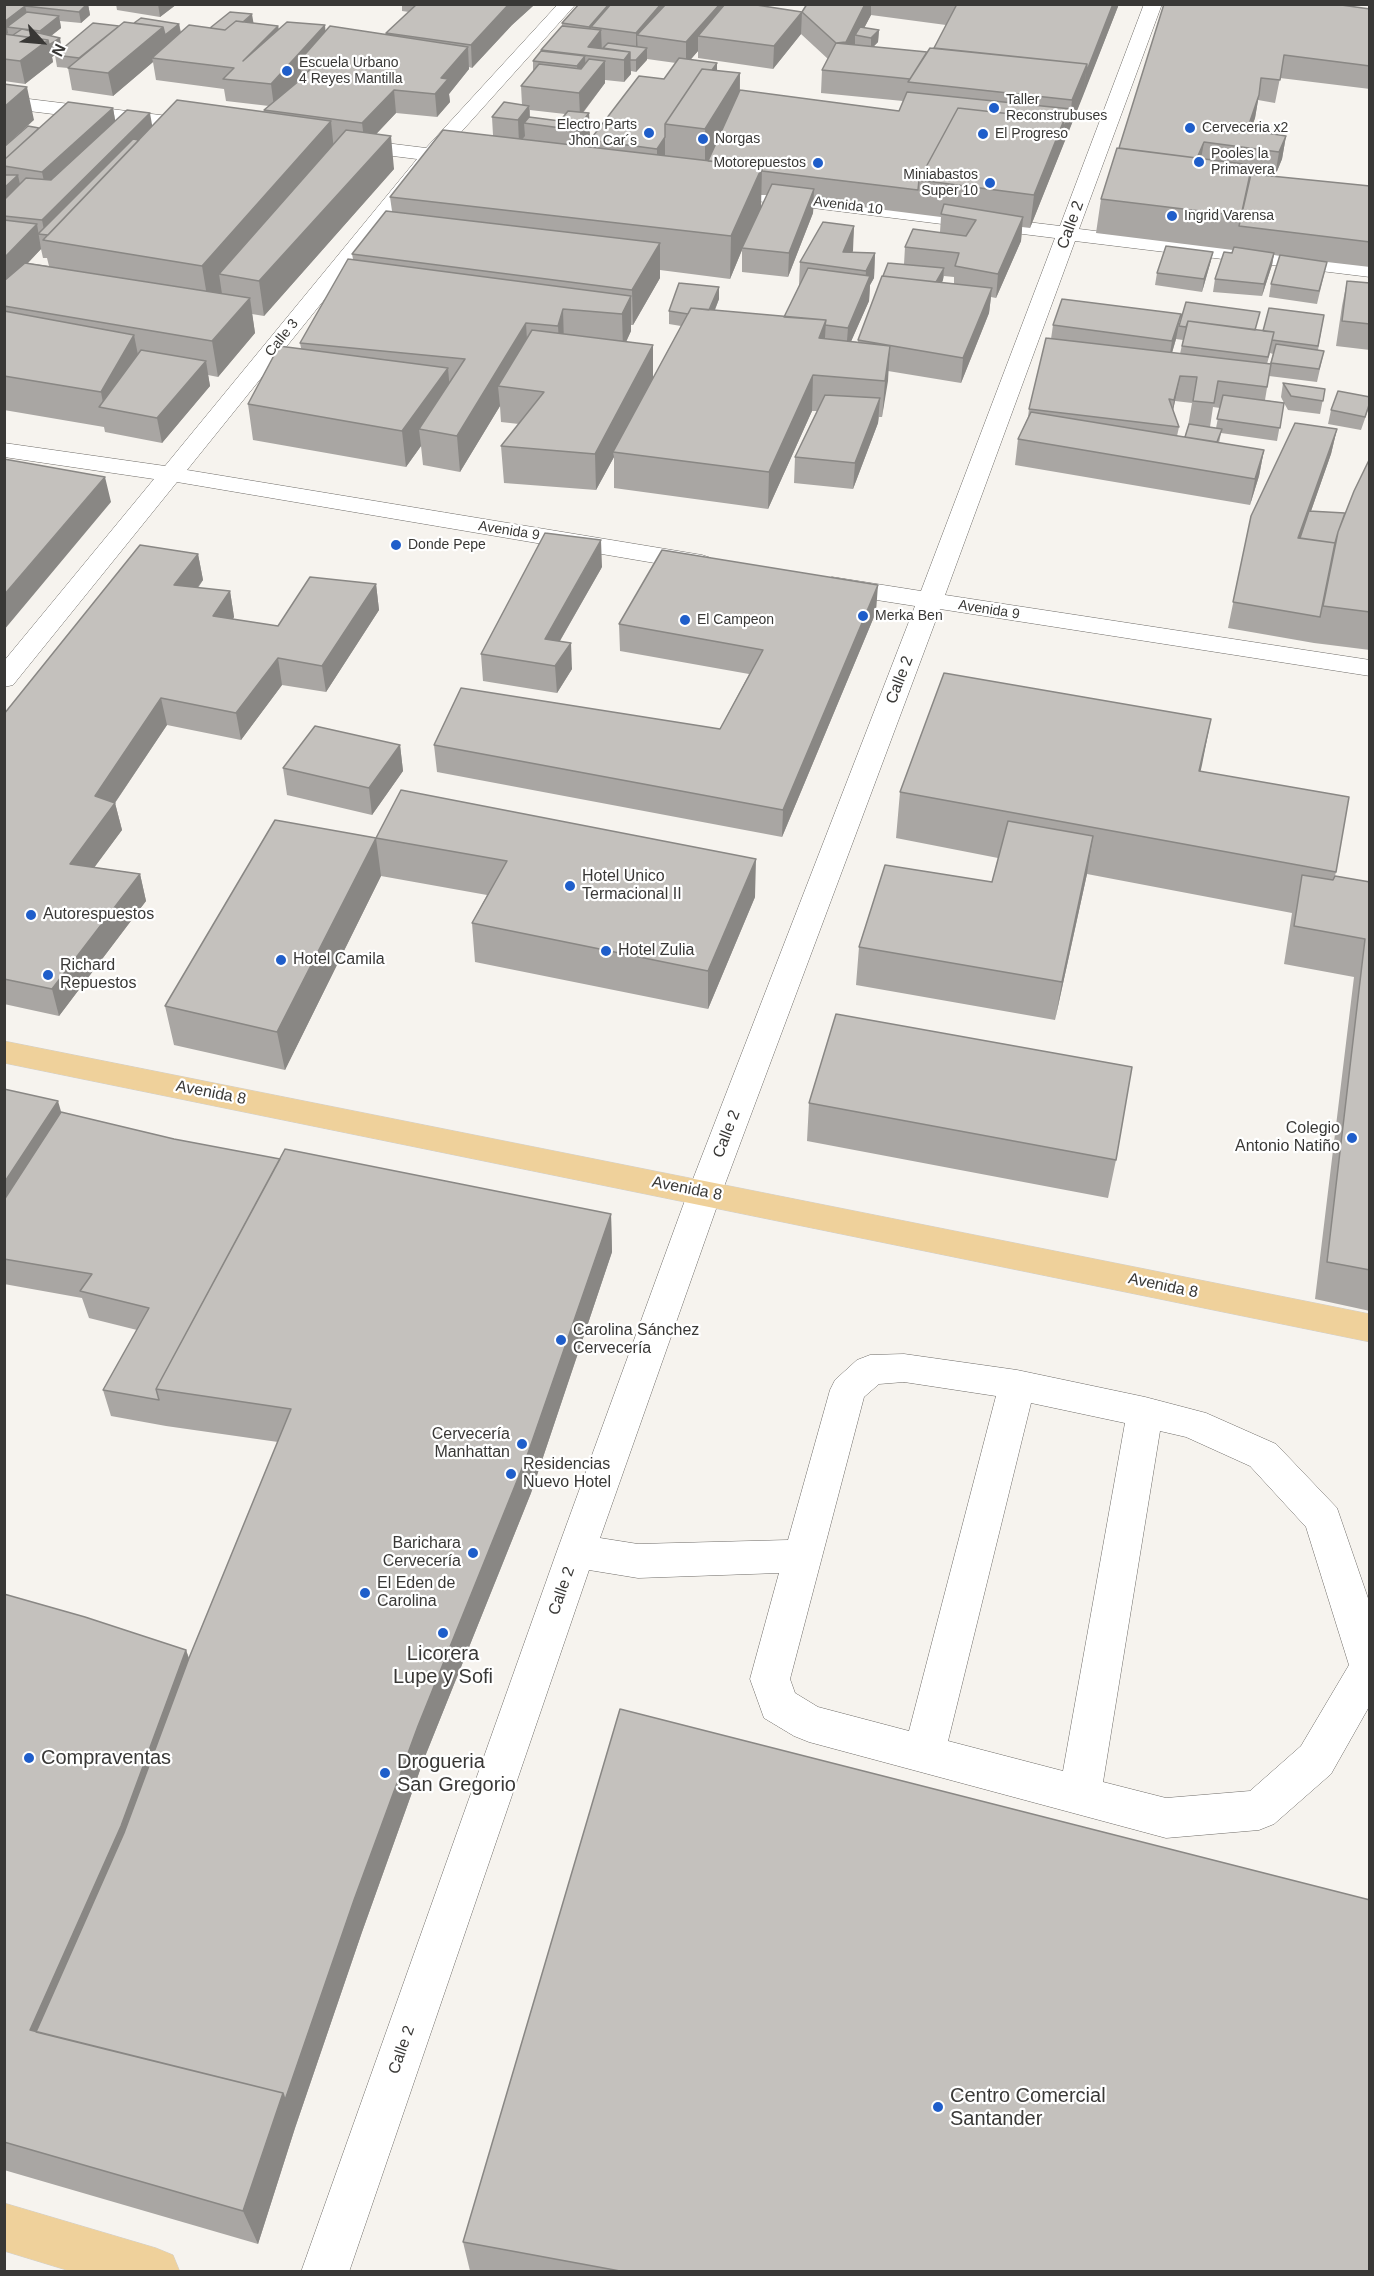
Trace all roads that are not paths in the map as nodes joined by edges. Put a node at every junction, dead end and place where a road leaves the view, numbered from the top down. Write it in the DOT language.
graph roads {
  1 [pos="568,4"];
  2 [pos="1153,4"];
  3 [pos="4,102"];
  4 [pos="218,128"];
  5 [pos="265,134"];
  6 [pos="431,154"];
  7 [pos="490,162"];
  8 [pos="702,188"];
  9 [pos="1068,234"];
  10 [pos="1370,271"];
  11 [pos="4,450"];
  12 [pos="170,474"];
  13 [pos="720,566"];
  14 [pos="813,581"];
  15 [pos="930,601"];
  16 [pos="1370,668"];
  17 [pos="4,679"];
  18 [pos="4,1052"];
  19 [pos="705,1192"];
  20 [pos="1370,1328"];
  21 [pos="1017,1384"];
  22 [pos="1145,1412"];
  23 [pos="576,1551"];
  24 [pos="803,1556"];
  25 [pos="1369,1666"];
  26 [pos="924,1753"];
  27 [pos="1080,1796"];
  28 [pos="4,2227"];
  29 [pos="156,2271"];
  30 [pos="325,2271"];
  1 -- 6 [label="street, Calle 3"];
  2 -- 9 [label="street, Calle 2"];
  3 -- 4 [label="street"];
  5 -- 6 [label="street"];
  6 -- 7 [label="street"];
  6 -- 12 [label="street, Calle 3"];
  8 -- 9 [label="street, Avenida 10"];
  9 -- 10 [label="street, Avenida 10"];
  9 -- 15 [label="street, Calle 2"];
  11 -- 12 [label="street, Avenida 9"];
  12 -- 13 [label="street, Avenida 9"];
  12 -- 17 [label="street, Calle 3"];
  14 -- 15 [label="street, Avenida 9"];
  15 -- 16 [label="street, Avenida 9"];
  15 -- 19 [label="street, Calle 2"];
  18 -- 19 [label="main road, Avenida 8"];
  19 -- 20 [label="main road, Avenida 8"];
  19 -- 23 [label="street, Calle 2"];
  21 -- 22 [label="street"];
  21 -- 24 [label="street"];
  21 -- 26 [label="street"];
  22 -- 25 [label="street"];
  22 -- 27 [label="street"];
  23 -- 24 [label="street"];
  23 -- 30 [label="street, Calle 2"];
  24 -- 26 [label="street"];
  25 -- 27 [label="street"];
  26 -- 27 [label="street"];
  28 -- 29 [label="main road"];
}
